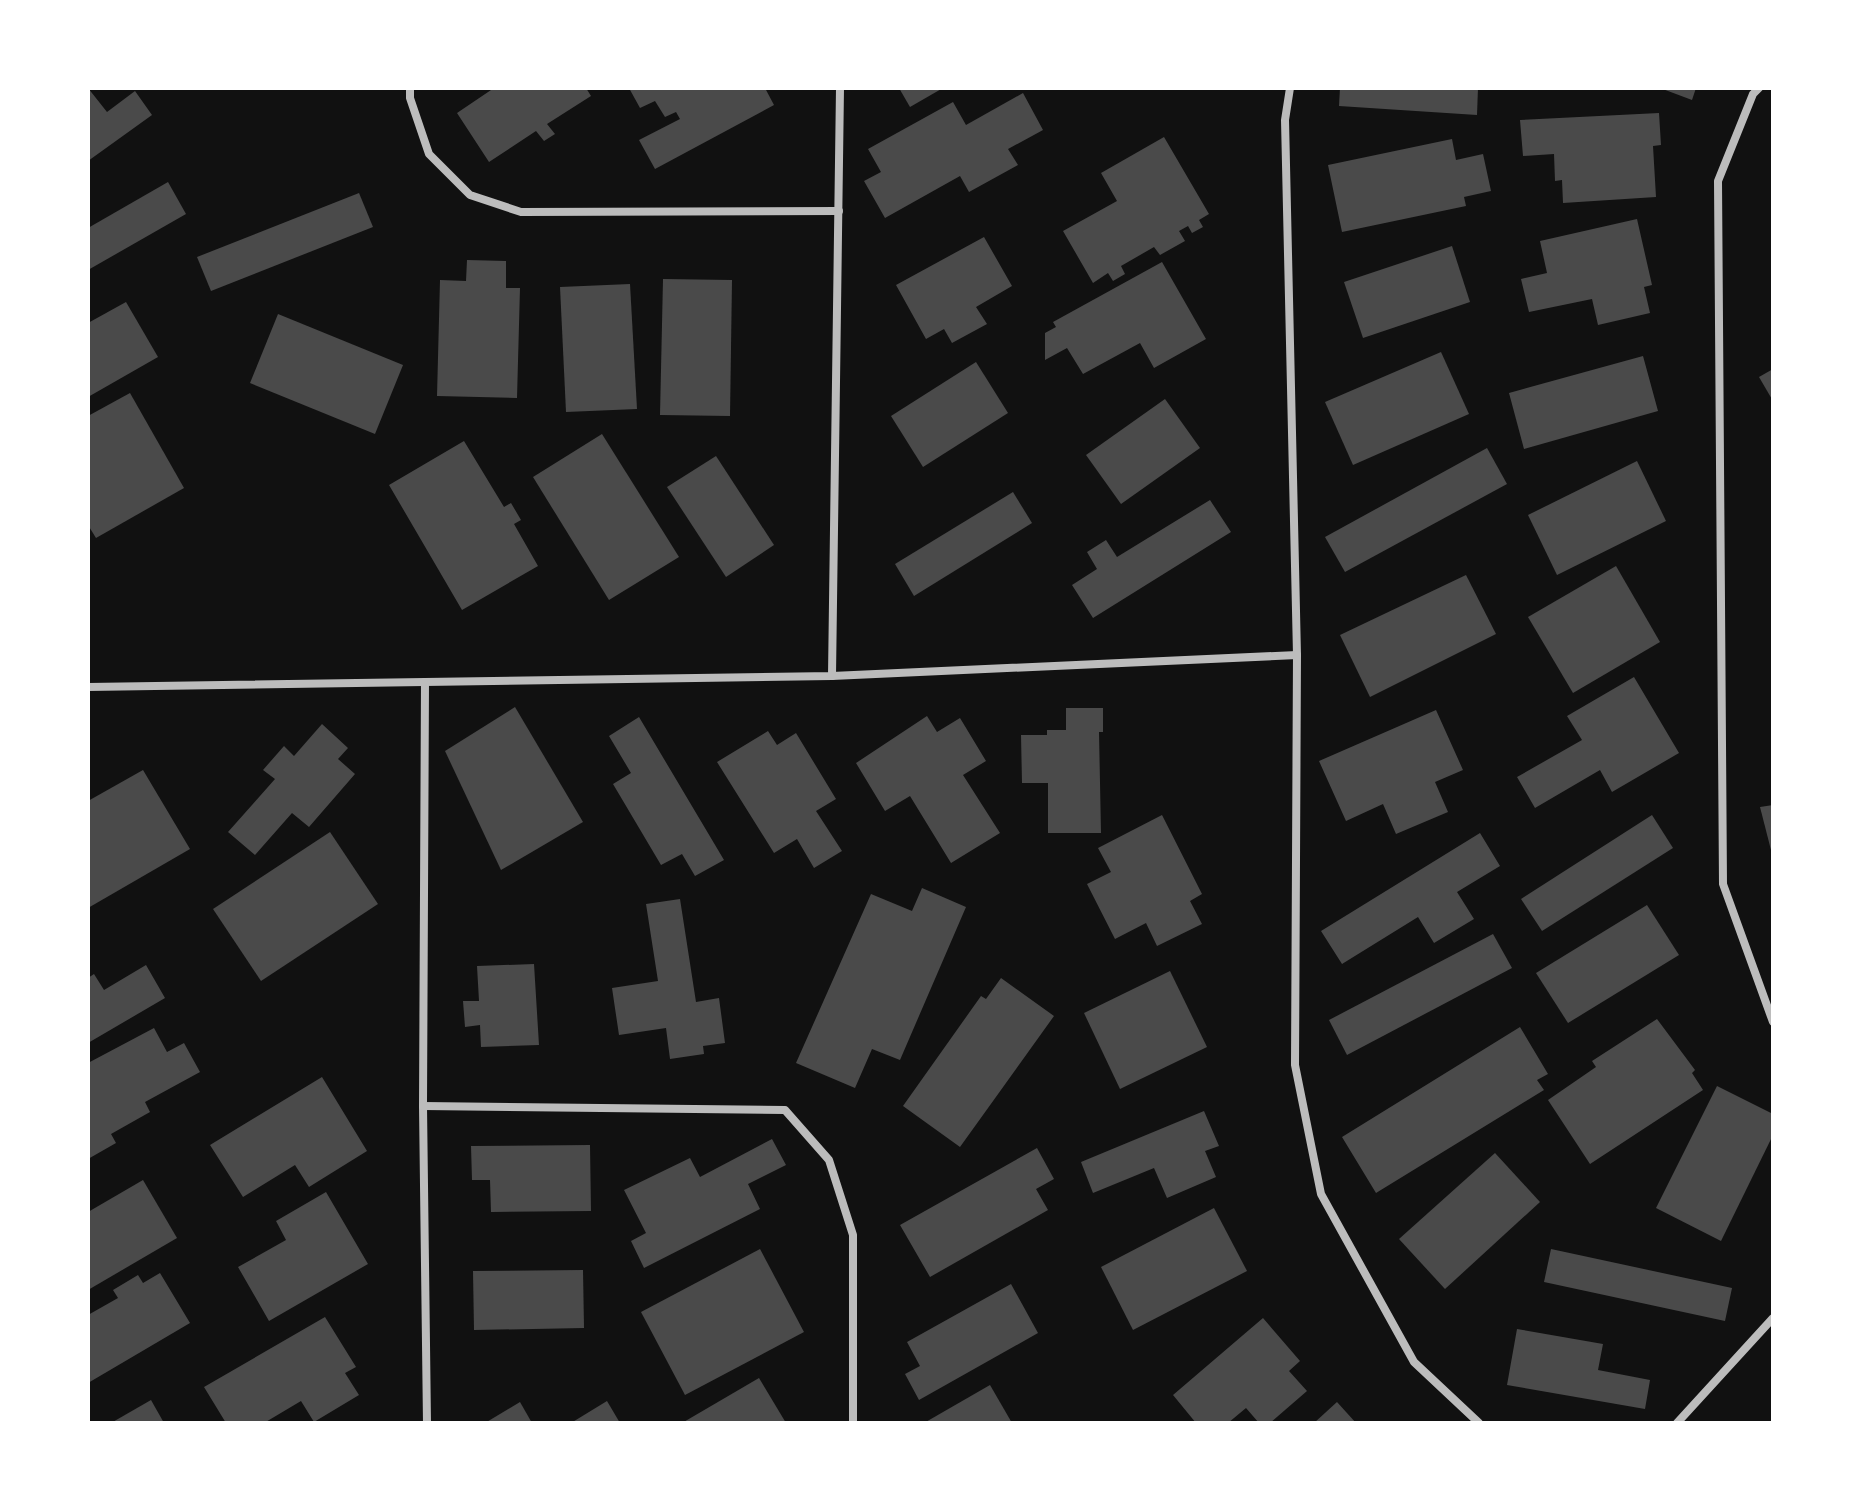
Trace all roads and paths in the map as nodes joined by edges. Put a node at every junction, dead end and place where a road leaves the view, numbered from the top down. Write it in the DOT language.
graph roads {
  1 [pos="410,88"];
  2 [pos="840,88"];
  3 [pos="1290,88"];
  4 [pos="1759,88"];
  5 [pos="839,211"];
  6 [pos="1297,655"];
  7 [pos="832,676"];
  8 [pos="425,682"];
  9 [pos="88,687"];
  10 [pos="1773,1022"];
  11 [pos="423,1106"];
  12 [pos="1773,1318"];
  13 [pos="427,1423"];
  14 [pos="853,1423"];
  15 [pos="1479,1423"];
  16 [pos="1677,1423"];
  1 -- 5 [label="street"];
  2 -- 5 [label="street"];
  3 -- 6 [label="street"];
  4 -- 10 [label="street"];
  5 -- 7 [label="street"];
  6 -- 7 [label="street"];
  6 -- 15 [label="street"];
  7 -- 8 [label="street"];
  8 -- 9 [label="street"];
  8 -- 11 [label="street"];
  11 -- 13 [label="street"];
  11 -- 14 [label="street"];
  12 -- 16 [label="street"];
}
